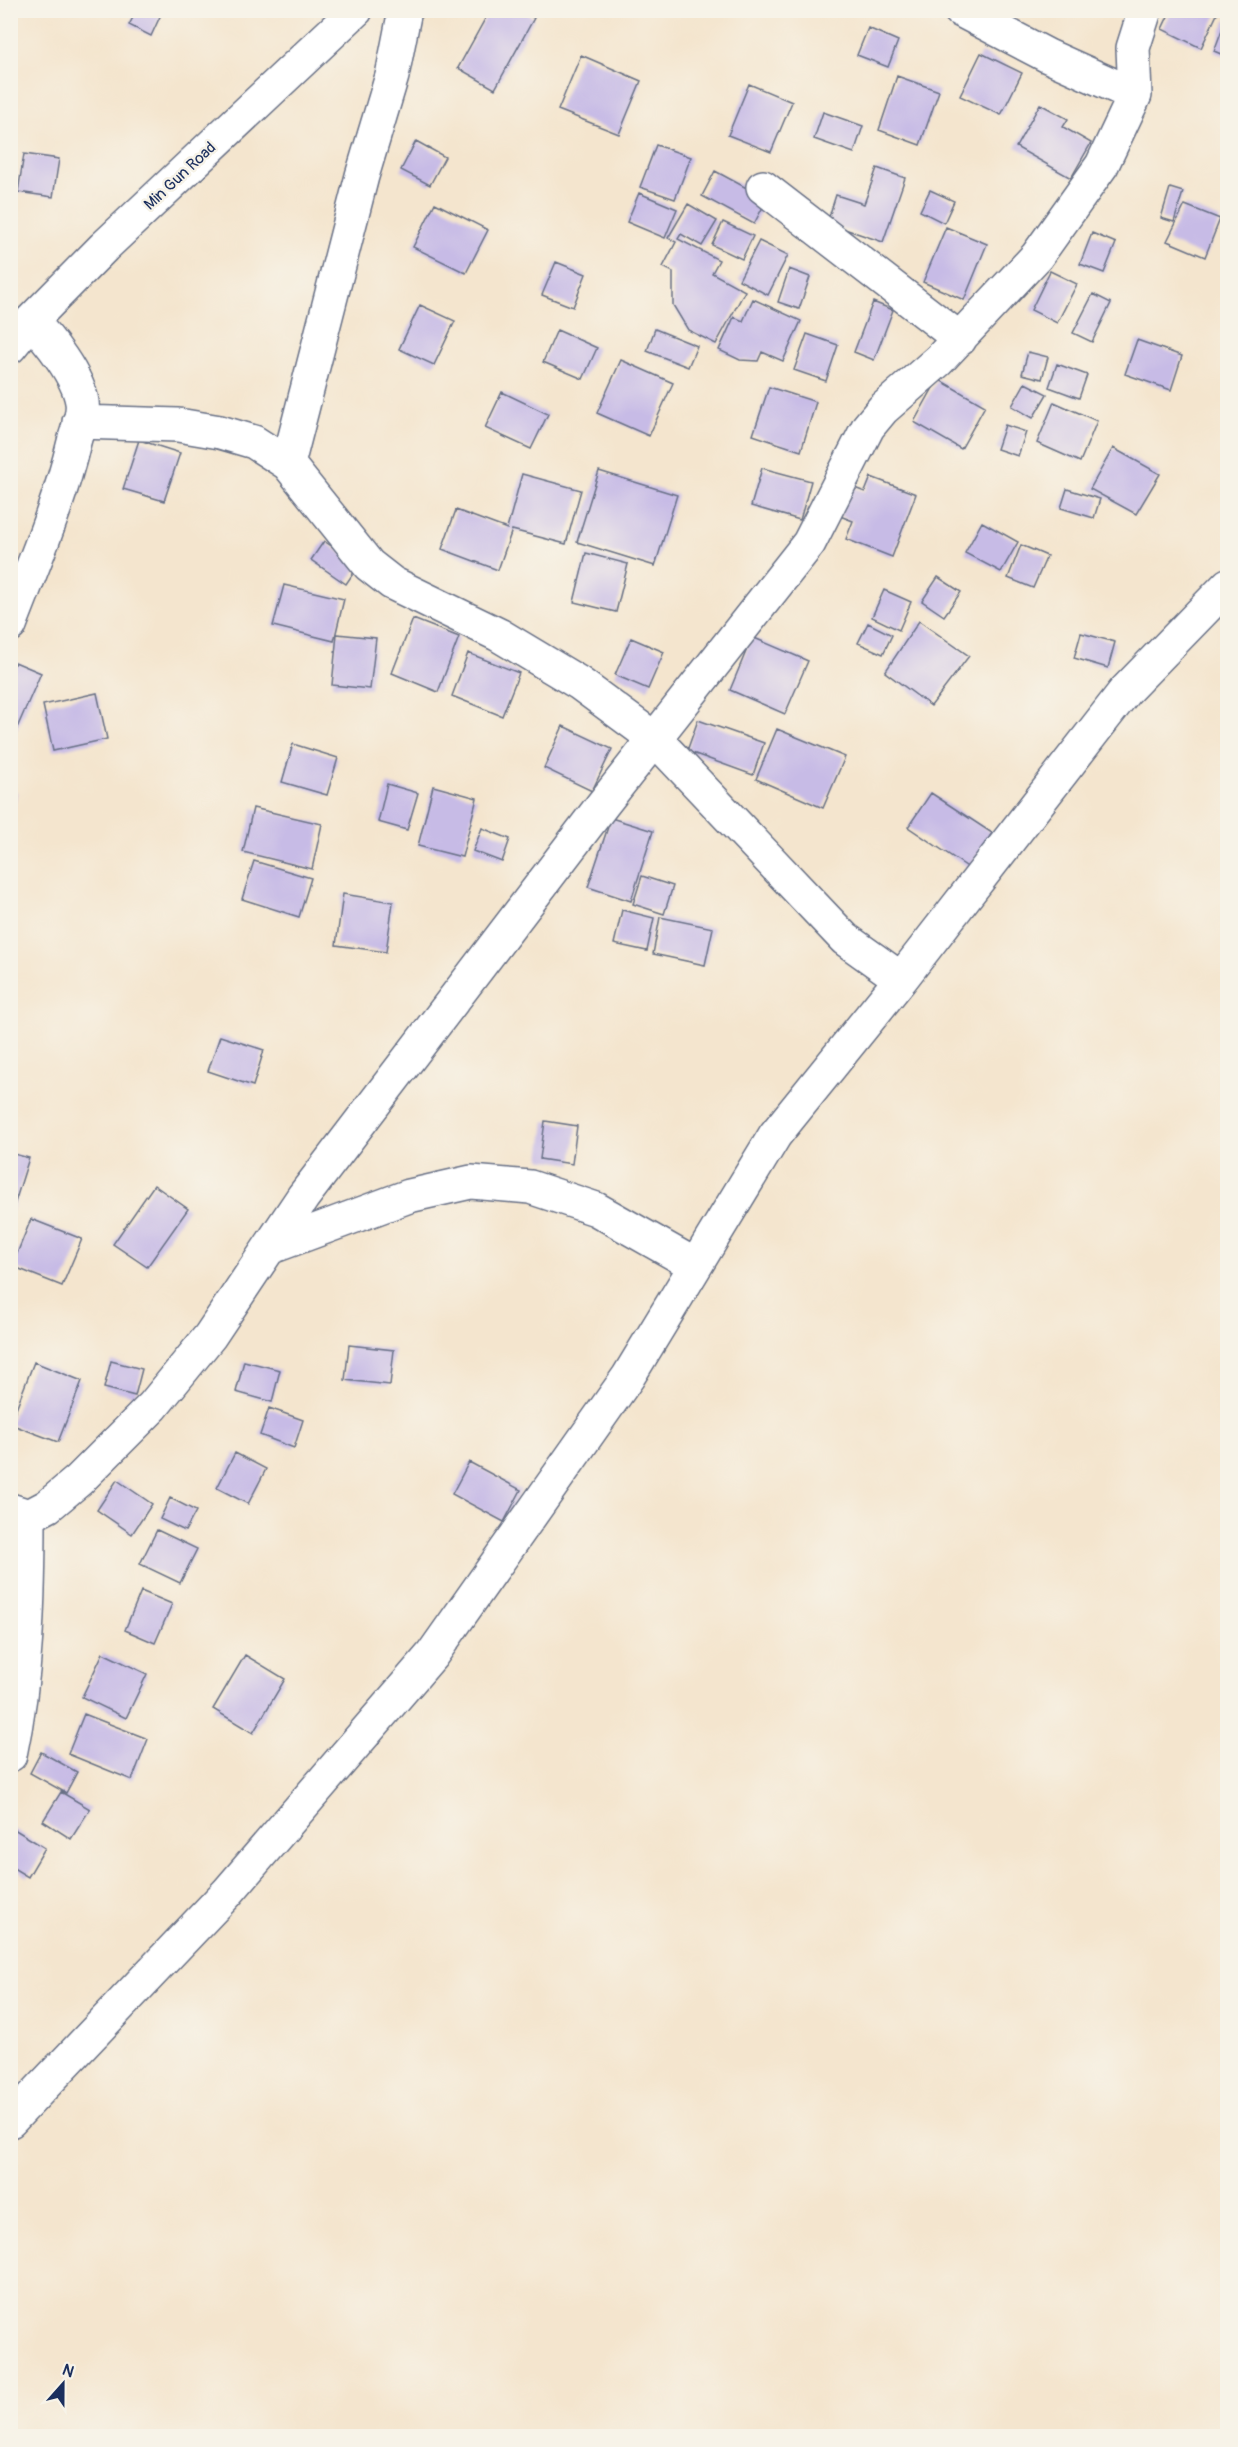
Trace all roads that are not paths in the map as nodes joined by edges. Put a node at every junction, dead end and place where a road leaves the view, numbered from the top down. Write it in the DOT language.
graph roads {
  1 [pos="356,10"];
  2 [pos="405,10"];
  3 [pos="1145,10"];
  4 [pos="969,13"];
  5 [pos="1135,95"];
  6 [pos="763,187"];
  7 [pos="31,321"];
  8 [pos="960,339"];
  9 [pos="10,347"];
  10 [pos="79,422"];
  11 [pos="288,465"];
  12 [pos="1227,585"];
  13 [pos="10,625"];
  14 [pos="656,739"];
  15 [pos="901,979"];
  16 [pos="269,1248"];
  17 [pos="695,1265"];
  18 [pos="20,1513"];
  19 [pos="10,1755"];
  20 [pos="10,2121"];
  1 -- 7 [label="street, Min Gun Road"];
  2 -- 11 [label="street"];
  3 -- 5 [label="street"];
  4 -- 5 [label="street"];
  5 -- 8 [label="street"];
  6 -- 8 [label="street"];
  7 -- 9 [label="street, Min Gun Road"];
  7 -- 10 [label="street"];
  8 -- 14 [label="street"];
  10 -- 11 [label="street"];
  10 -- 13 [label="street"];
  11 -- 14 [label="street"];
  12 -- 15 [label="street"];
  14 -- 15 [label="street"];
  14 -- 16 [label="street"];
  15 -- 17 [label="street"];
  16 -- 17 [label="street"];
  16 -- 18 [label="street"];
  17 -- 20 [label="street"];
  18 -- 19 [label="street"];
}
